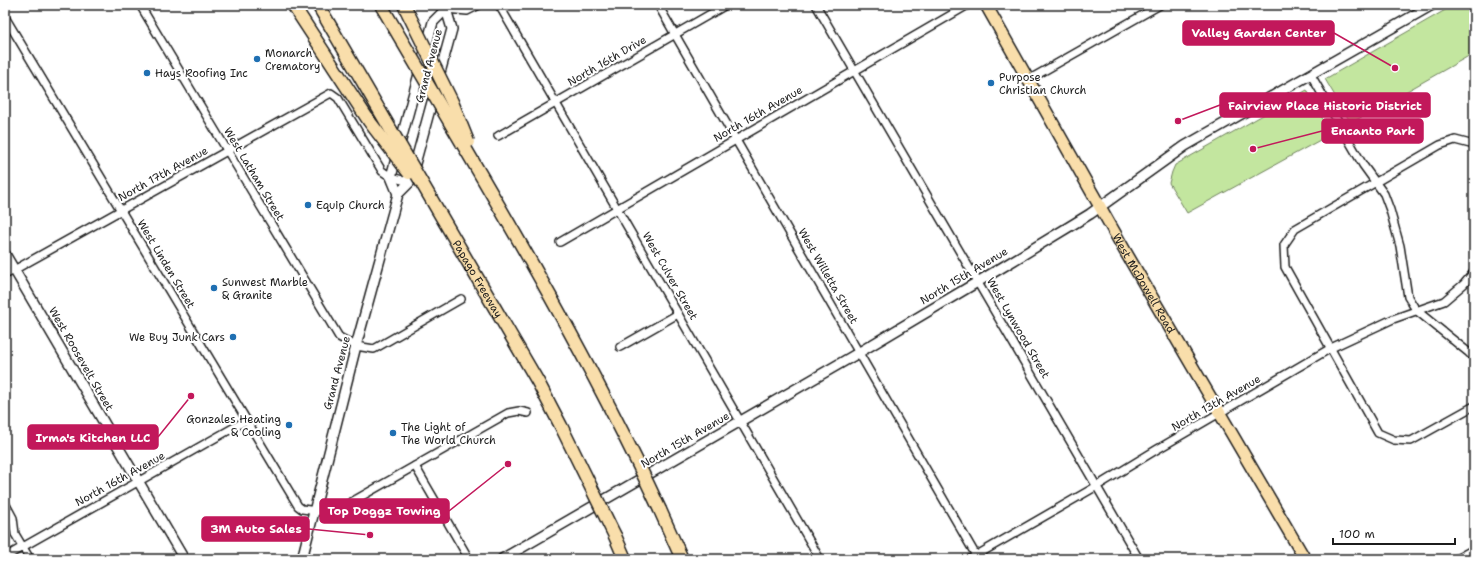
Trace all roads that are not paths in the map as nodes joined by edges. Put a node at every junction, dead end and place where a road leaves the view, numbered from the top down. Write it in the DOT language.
graph roads {
  1 [pos="140,5"];
  2 [pos="293,5"];
  3 [pos="318,5"];
  4 [pos="381,5"];
  5 [pos="404,5"];
  6 [pos="479,5"];
  7 [pos="499,5"];
  8 [pos="658,5"];
  9 [pos="726,5"];
  10 [pos="816,5"];
  11 [pos="968,5"];
  12 [pos="986,5"];
  13 [pos="1160,5"];
  14 [pos="1432,5"];
  15 [pos="443,6"];
  16 [pos="5,17"];
  17 [pos="675,34"];
  18 [pos="854,71"];
  19 [pos="1311,75"];
  20 [pos="1028,80"];
  21 [pos="556,102"];
  22 [pos="498,136"];
  23 [pos="736,140"];
  24 [pos="1474,145"];
  25 [pos="228,151"];
  26 [pos="480,175"];
  27 [pos="391,177"];
  28 [pos="410,182"];
  29 [pos="1375,182"];
  30 [pos="398,194"];
  31 [pos="1100,207"];
  32 [pos="618,208"];
  33 [pos="121,210"];
  34 [pos="441,215"];
  35 [pos="560,242"];
  36 [pos="5,254"];
  37 [pos="14,270"];
  38 [pos="1474,272"];
  39 [pos="5,275"];
  40 [pos="978,282"];
  41 [pos="461,299"];
  42 [pos="1416,310"];
  43 [pos="678,314"];
  44 [pos="356,346"];
  45 [pos="620,347"];
  46 [pos="1331,348"];
  47 [pos="859,353"];
  48 [pos="1474,358"];
  49 [pos="1474,406"];
  50 [pos="1221,412"];
  51 [pos="528,413"];
  52 [pos="247,420"];
  53 [pos="741,422"];
  54 [pos="415,466"];
  55 [pos="138,481"];
  56 [pos="1097,486"];
  57 [pos="5,503"];
  58 [pos="314,512"];
  59 [pos="23,547"];
  60 [pos="1474,549"];
  61 [pos="5,557"];
  62 [pos="974,558"];
  63 [pos="30,559"];
  64 [pos="184,559"];
  65 [pos="302,559"];
  66 [pos="469,559"];
  67 [pos="502,559"];
  68 [pos="625,559"];
  69 [pos="682,559"];
  70 [pos="820,559"];
  71 [pos="1139,559"];
  72 [pos="1305,559"];
  73 [pos="1456,559"];
  1 -- 25 [label="street, West Latham Street"];
  2 -- 34 [label="highway, bridge"];
  3 -- 34 [label="highway, Papago Freeway, bridge"];
  4 -- 26 [label="highway, bridge"];
  5 -- 26 [label="highway, bridge"];
  6 -- 15 [label="street"];
  7 -- 21 [label="street, West Culver Street"];
  8 -- 17 [label="street, West Willetta Street"];
  9 -- 17 [label="street, North 16th Drive"];
  10 -- 18 [label="street, West Lynwood Street"];
  11 -- 18 [label="street, North 16th Avenue"];
  12 -- 20 [label="main road, West McDowell Road"];
  13 -- 20 [label="street"];
  14 -- 19 [label="street, North 15th Avenue"];
  15 -- 27 [label="street, Grand Avenue"];
  15 -- 28 [label="street, Grand Avenue"];
  16 -- 33 [label="street, West Linden Street"];
  17 -- 21 [label="street, North 16th Drive"];
  17 -- 23 [label="street, West Willetta Street"];
  18 -- 23 [label="street, North 16th Avenue"];
  18 -- 40 [label="street, West Lynwood Street"];
  19 -- 29 [label="street"];
  19 -- 31 [label="street, North 15th Avenue"];
  20 -- 31 [label="main road, West McDowell Road"];
  21 -- 22 [label="street, North 16th Drive"];
  21 -- 32 [label="street, West Culver Street"];
  23 -- 32 [label="street, North 16th Avenue"];
  23 -- 47 [label="street, West Willetta Street"];
  24 -- 29 [label="street"];
  25 -- 27 [label="street, North 17th Avenue"];
  25 -- 33 [label="street, North 17th Avenue"];
  25 -- 44 [label="street, West Latham Street"];
  26 -- 69 [label="highway, bridge"];
  27 -- 28 [label="street"];
  27 -- 30 [label="street"];
  28 -- 30 [label="street, Grand Avenue"];
  29 -- 42 [label="street"];
  29 -- 46 [label="street"];
  30 -- 44 [label="street, Grand Avenue"];
  31 -- 40 [label="street, North 15th Avenue"];
  31 -- 50 [label="main road, West McDowell Road"];
  32 -- 35 [label="street, North 16th Avenue"];
  32 -- 43 [label="street, West Culver Street"];
  33 -- 37 [label="street, North 17th Avenue"];
  33 -- 52 [label="street, West Linden Street"];
  34 -- 68 [label="highway, Papago Freeway, bridge"];
  36 -- 37 [label="street, West Roosevelt Street"];
  37 -- 39 [label="street, North 17th Avenue"];
  37 -- 55 [label="street, West Roosevelt Street"];
  38 -- 42 [label="street, North 13th Avenue"];
  40 -- 47 [label="street, North 15th Avenue"];
  40 -- 56 [label="street, West Lynwood Street"];
  41 -- 44 [label="street"];
  42 -- 46 [label="street, North 13th Avenue"];
  42 -- 48 [label="street"];
  43 -- 45 [label="street"];
  43 -- 53 [label="street, West Culver Street"];
  44 -- 58 [label="street, Grand Avenue"];
  46 -- 49 [label="street"];
  46 -- 50 [label="street, North 13th Avenue"];
  47 -- 53 [label="street, North 15th Avenue"];
  47 -- 62 [label="street, West Willetta Street"];
  50 -- 56 [label="street, North 13th Avenue"];
  50 -- 72 [label="main road, West McDowell Road"];
  51 -- 54 [label="street"];
  52 -- 55 [label="street, North 16th Avenue"];
  52 -- 58 [label="street, West Linden Street"];
  53 -- 67 [label="street, North 15th Avenue"];
  53 -- 70 [label="street, West Culver Street"];
  54 -- 58 [label="street"];
  54 -- 66 [label="street"];
  55 -- 59 [label="street, North 16th Avenue"];
  55 -- 64 [label="street, West Roosevelt Street"];
  56 -- 62 [label="street, North 13th Avenue"];
  56 -- 71 [label="street, West Lynwood Street"];
  57 -- 59 [label="street"];
  58 -- 65 [label="street, Grand Avenue"];
  59 -- 61 [label="street, North 16th Avenue"];
  59 -- 63 [label="street"];
  60 -- 73 [label="street"];
}
